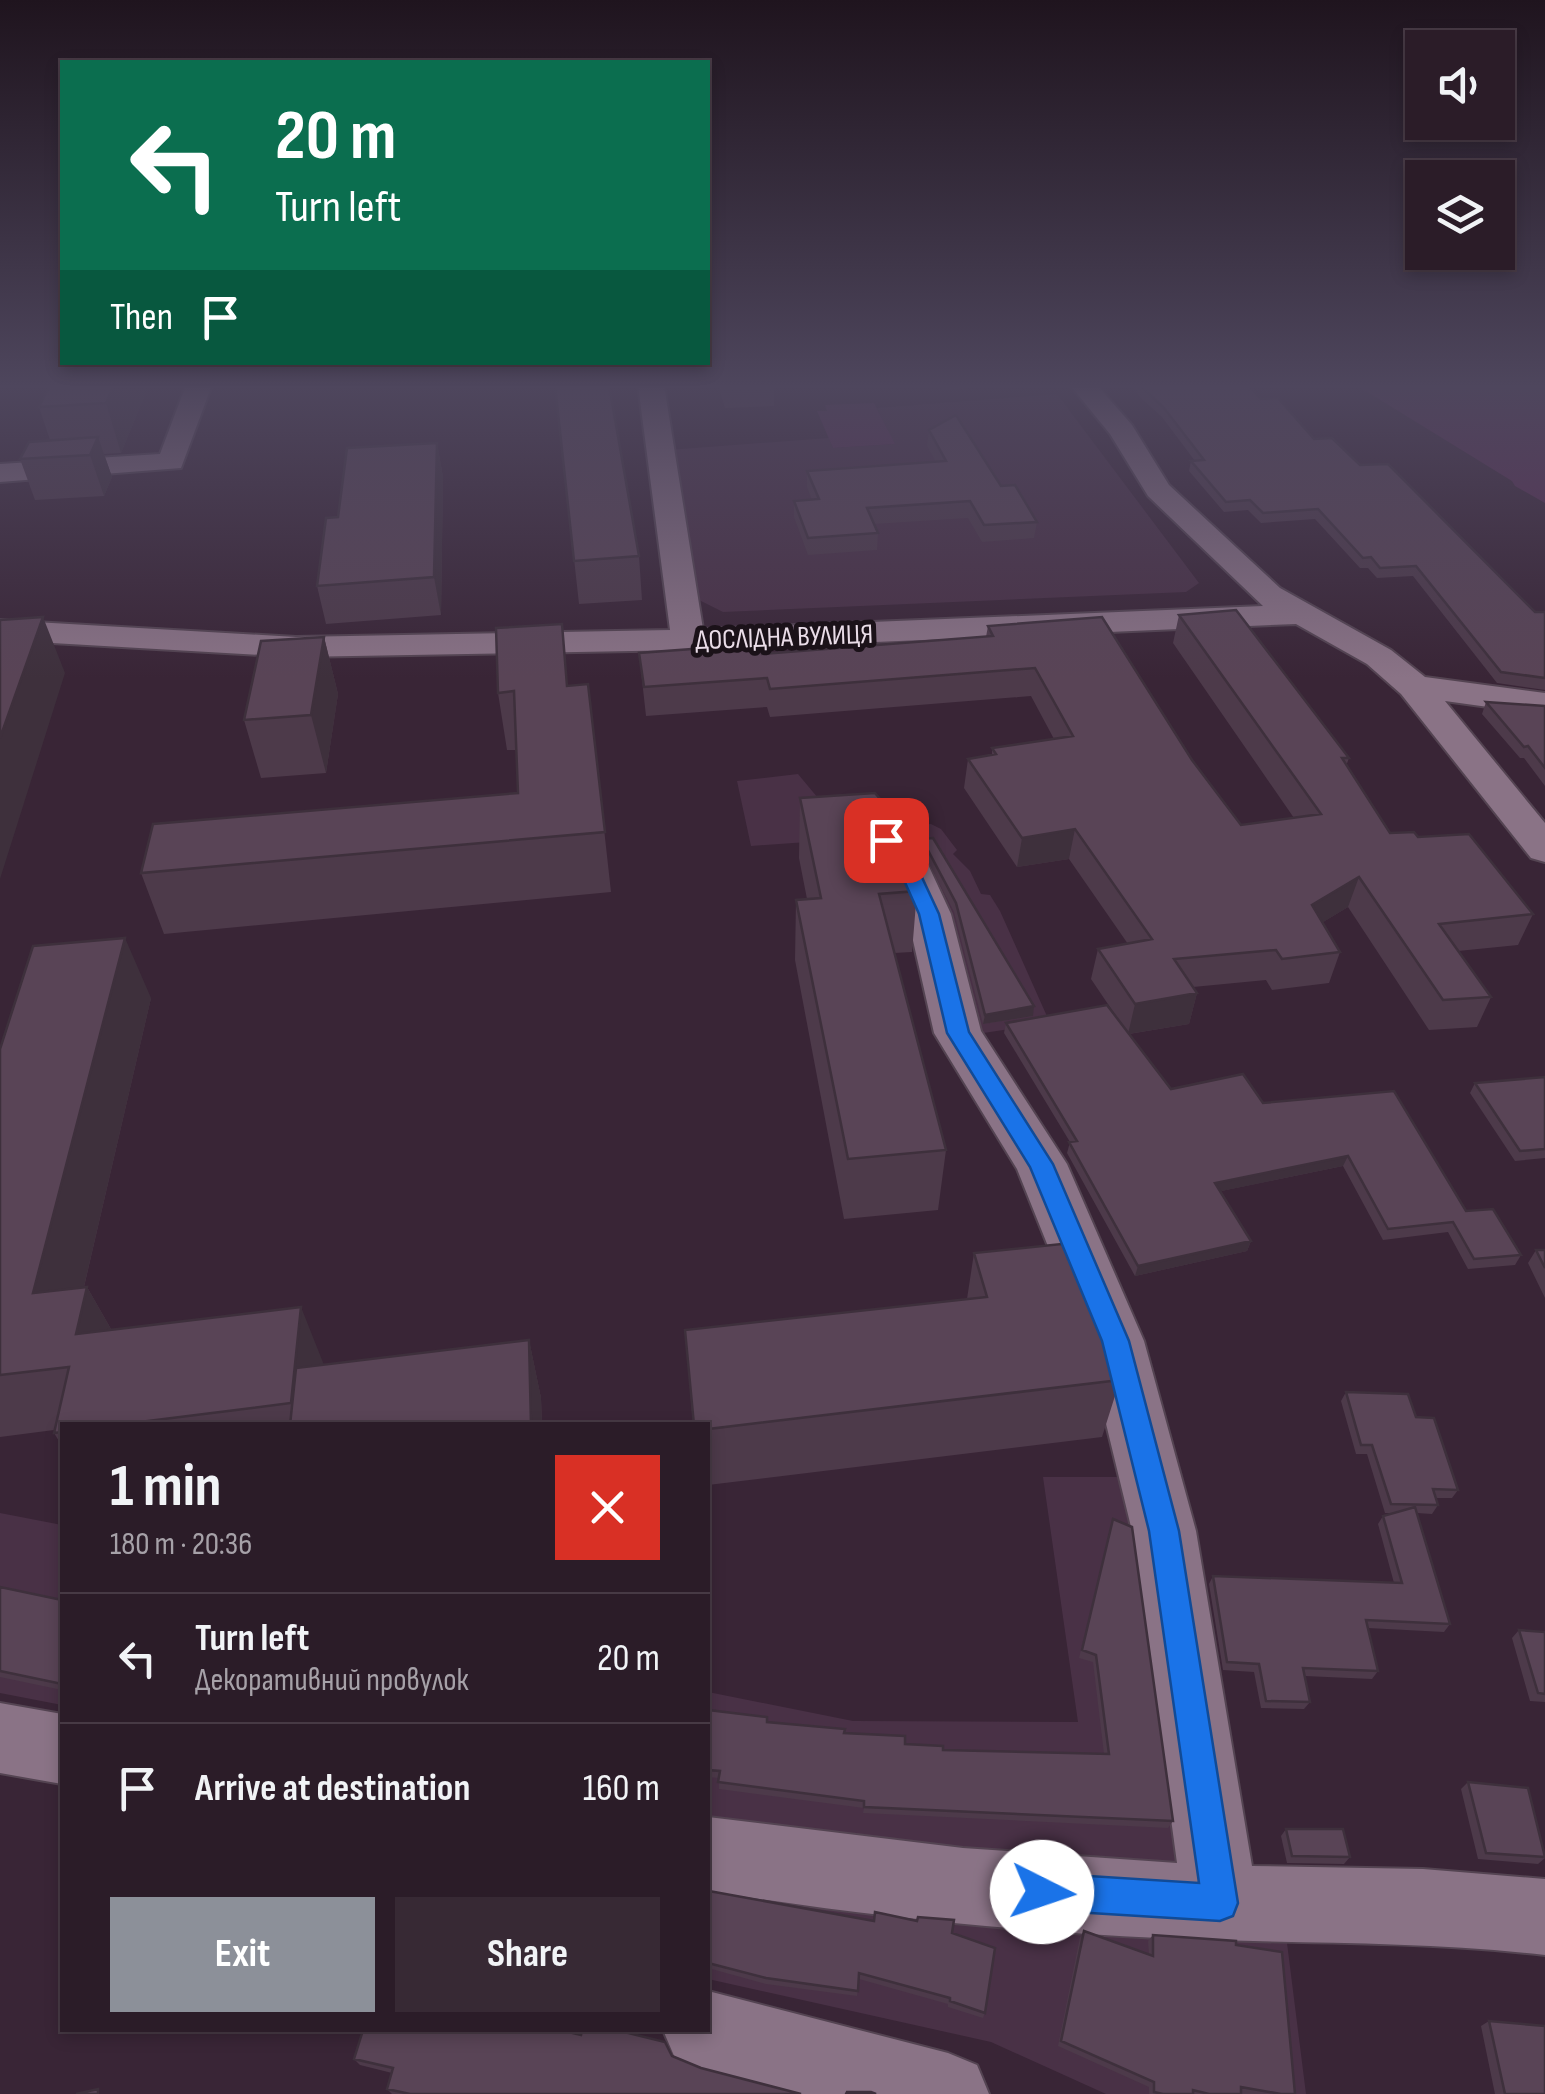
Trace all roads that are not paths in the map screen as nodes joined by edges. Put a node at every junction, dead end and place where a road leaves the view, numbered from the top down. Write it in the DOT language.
graph roads {
  1 [pos="665,483"];
  2 [pos="1157,483"];
  3 [pos="1301,614"];
  4 [pos="0,630"];
  5 [pos="688,640"];
  6 [pos="1414,686"];
  7 [pos="1545,704"];
  8 [pos="886,840"];
  9 [pos="1545,849"];
  10 [pos="0,1738"];
  11 [pos="60,1749"];
  12 [pos="710,1854"];
  13 [pos="1220,1903"];
  14 [pos="1545,1917"];
  15 [pos="710,2032"];
  16 [pos="948,2094"];
  1 -- 5 [label="street"];
  2 -- 3 [label="street"];
  3 -- 5 [label="street, ДОСЛІДНА ВУЛИЦЯ"];
  3 -- 6 [label="street"];
  4 -- 5 [label="street, ДОСЛІДНА ВУЛИЦЯ"];
  6 -- 7 [label="street"];
  6 -- 9 [label="street"];
  8 -- 13 [label="street"];
  10 -- 11 [label="street"];
  12 -- 13 [label="street"];
  13 -- 14 [label="street"];
  15 -- 16 [label="street"];
}
